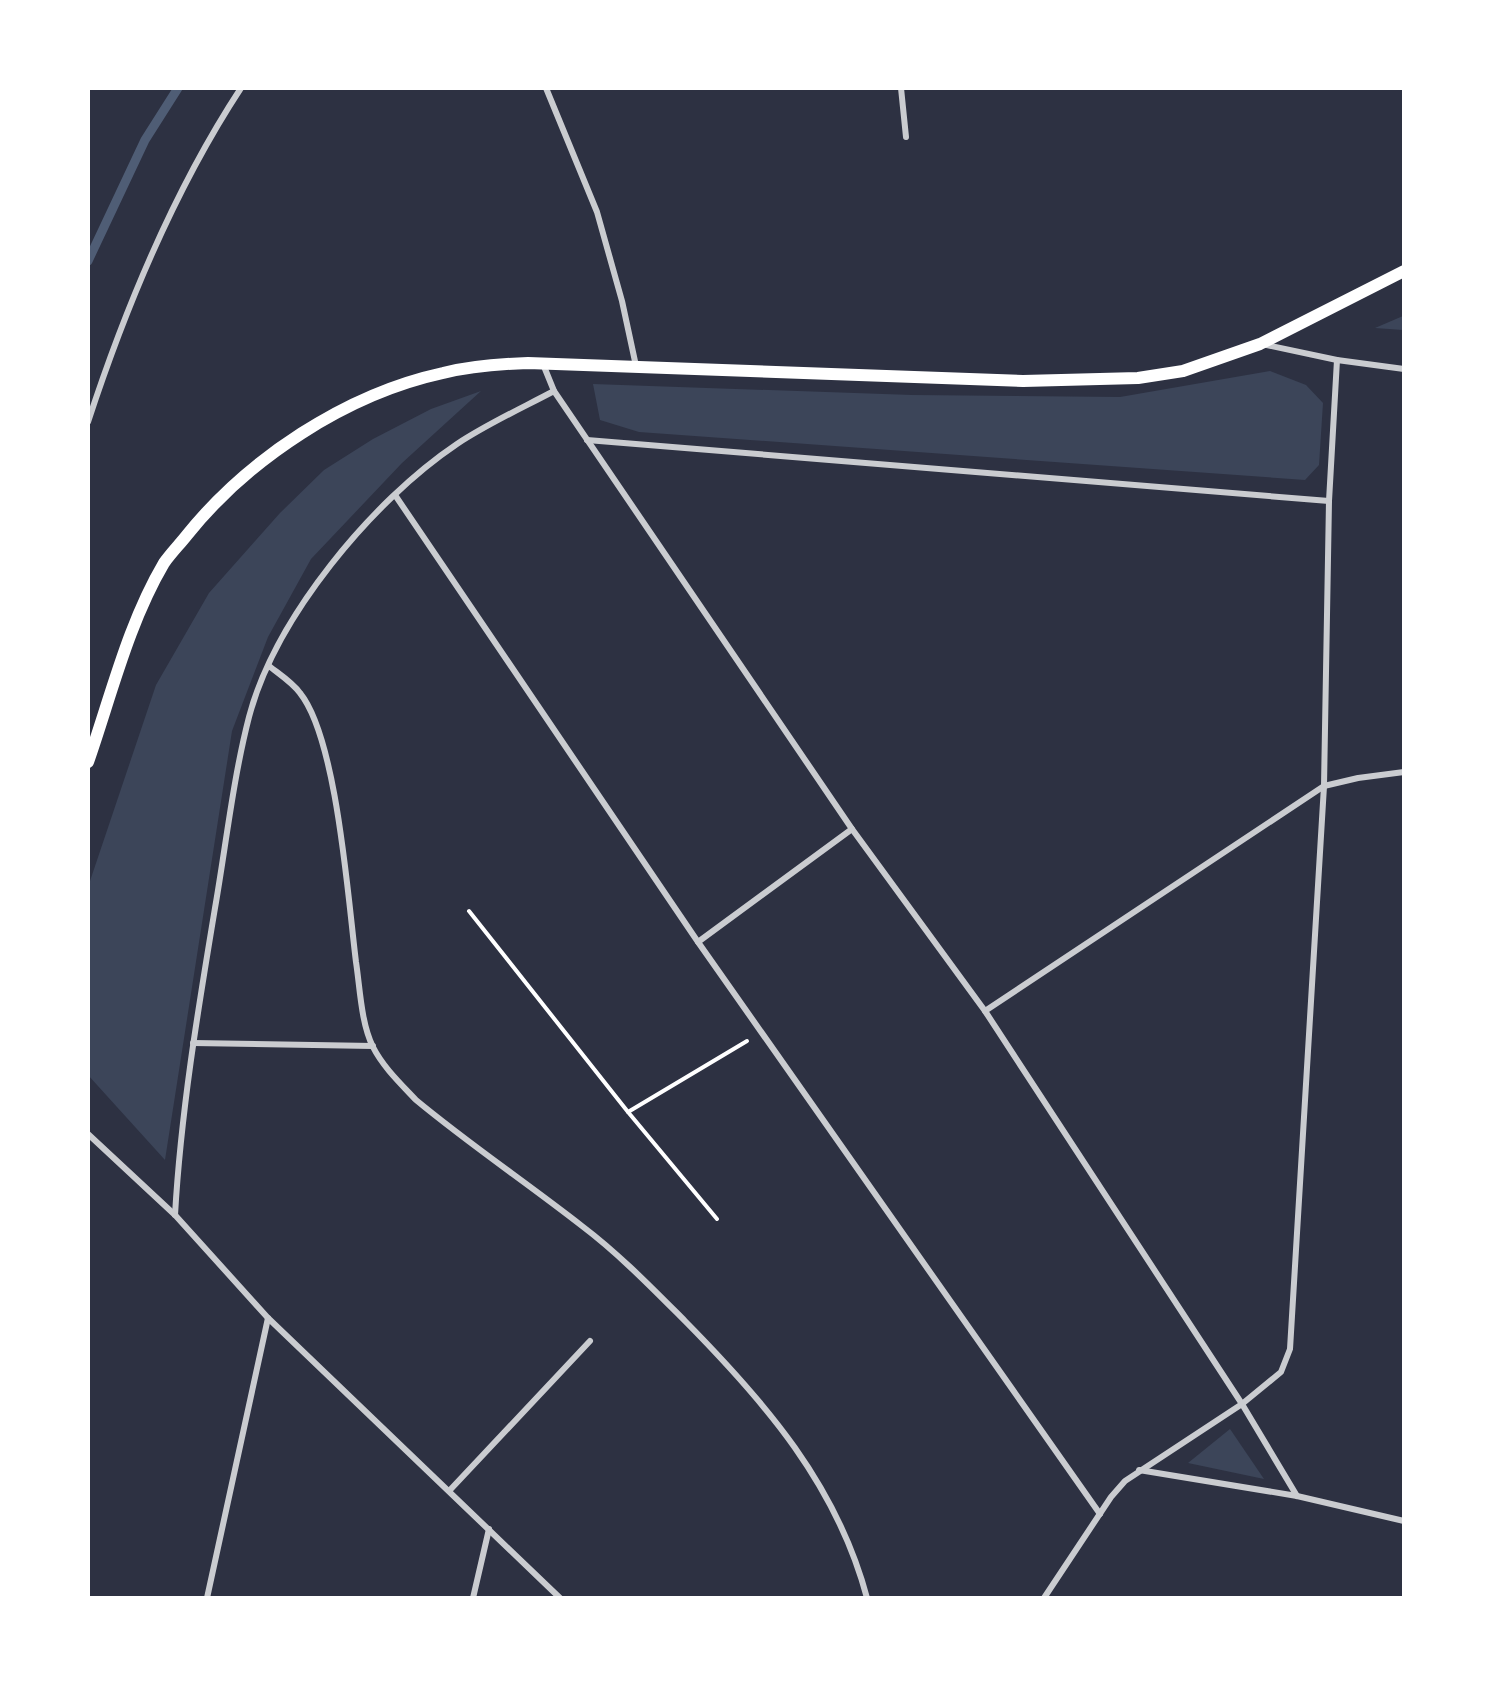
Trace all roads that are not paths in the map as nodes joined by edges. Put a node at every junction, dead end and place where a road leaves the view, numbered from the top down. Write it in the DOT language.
graph roads {
  1 [pos="241,88"];
  2 [pos="546,88"];
  3 [pos="901,88"];
  4 [pos="906,137"];
  5 [pos="1404,271"];
  6 [pos="1260,344"];
  7 [pos="1337,360"];
  8 [pos="542,363"];
  9 [pos="636,366"];
  10 [pos="1404,369"];
  11 [pos="554,391"];
  12 [pos="88,422"];
  13 [pos="587,440"];
  14 [pos="395,495"];
  15 [pos="1329,501"];
  16 [pos="269,666"];
  17 [pos="88,762"];
  18 [pos="1404,772"];
  19 [pos="1324,786"];
  20 [pos="852,829"];
  21 [pos="698,942"];
  22 [pos="985,1011"];
  23 [pos="193,1043"];
  24 [pos="373,1046"];
  25 [pos="88,1134"];
  26 [pos="175,1215"];
  27 [pos="268,1318"];
  28 [pos="590,1341"];
  29 [pos="1242,1404"];
  30 [pos="1139,1470"];
  31 [pos="450,1490"];
  32 [pos="1298,1496"];
  33 [pos="1100,1514"];
  34 [pos="1404,1521"];
  35 [pos="489,1529"];
  36 [pos="207,1598"];
  37 [pos="473,1598"];
  38 [pos="560,1598"];
  39 [pos="867,1598"];
  40 [pos="1044,1598"];
  1 -- 12 [label="street"];
  2 -- 9 [label="street"];
  3 -- 4 [label="street"];
  5 -- 6 [label="main road"];
  6 -- 7 [label="street"];
  6 -- 9 [label="main road"];
  7 -- 10 [label="street"];
  7 -- 15 [label="street"];
  8 -- 9 [label="main road"];
  8 -- 11 [label="street"];
  8 -- 17 [label="main road"];
  11 -- 13 [label="street"];
  11 -- 14 [label="street"];
  13 -- 15 [label="street"];
  13 -- 20 [label="street"];
  14 -- 16 [label="street"];
  14 -- 21 [label="street"];
  15 -- 19 [label="street"];
  16 -- 23 [label="street"];
  16 -- 24 [label="street"];
  18 -- 19 [label="street"];
  19 -- 22 [label="street"];
  19 -- 29 [label="street"];
  20 -- 21 [label="street"];
  20 -- 22 [label="street"];
  21 -- 33 [label="street"];
  22 -- 29 [label="street"];
  23 -- 24 [label="street"];
  23 -- 26 [label="street"];
  24 -- 39 [label="street"];
  25 -- 26 [label="street"];
  26 -- 27 [label="street"];
  27 -- 31 [label="street"];
  27 -- 36 [label="street"];
  28 -- 31 [label="street"];
  29 -- 30 [label="street"];
  29 -- 32 [label="street"];
  30 -- 32 [label="street"];
  30 -- 33 [label="street"];
  31 -- 35 [label="street"];
  32 -- 34 [label="street"];
  33 -- 40 [label="street"];
  35 -- 37 [label="street"];
  35 -- 38 [label="street"];
}
